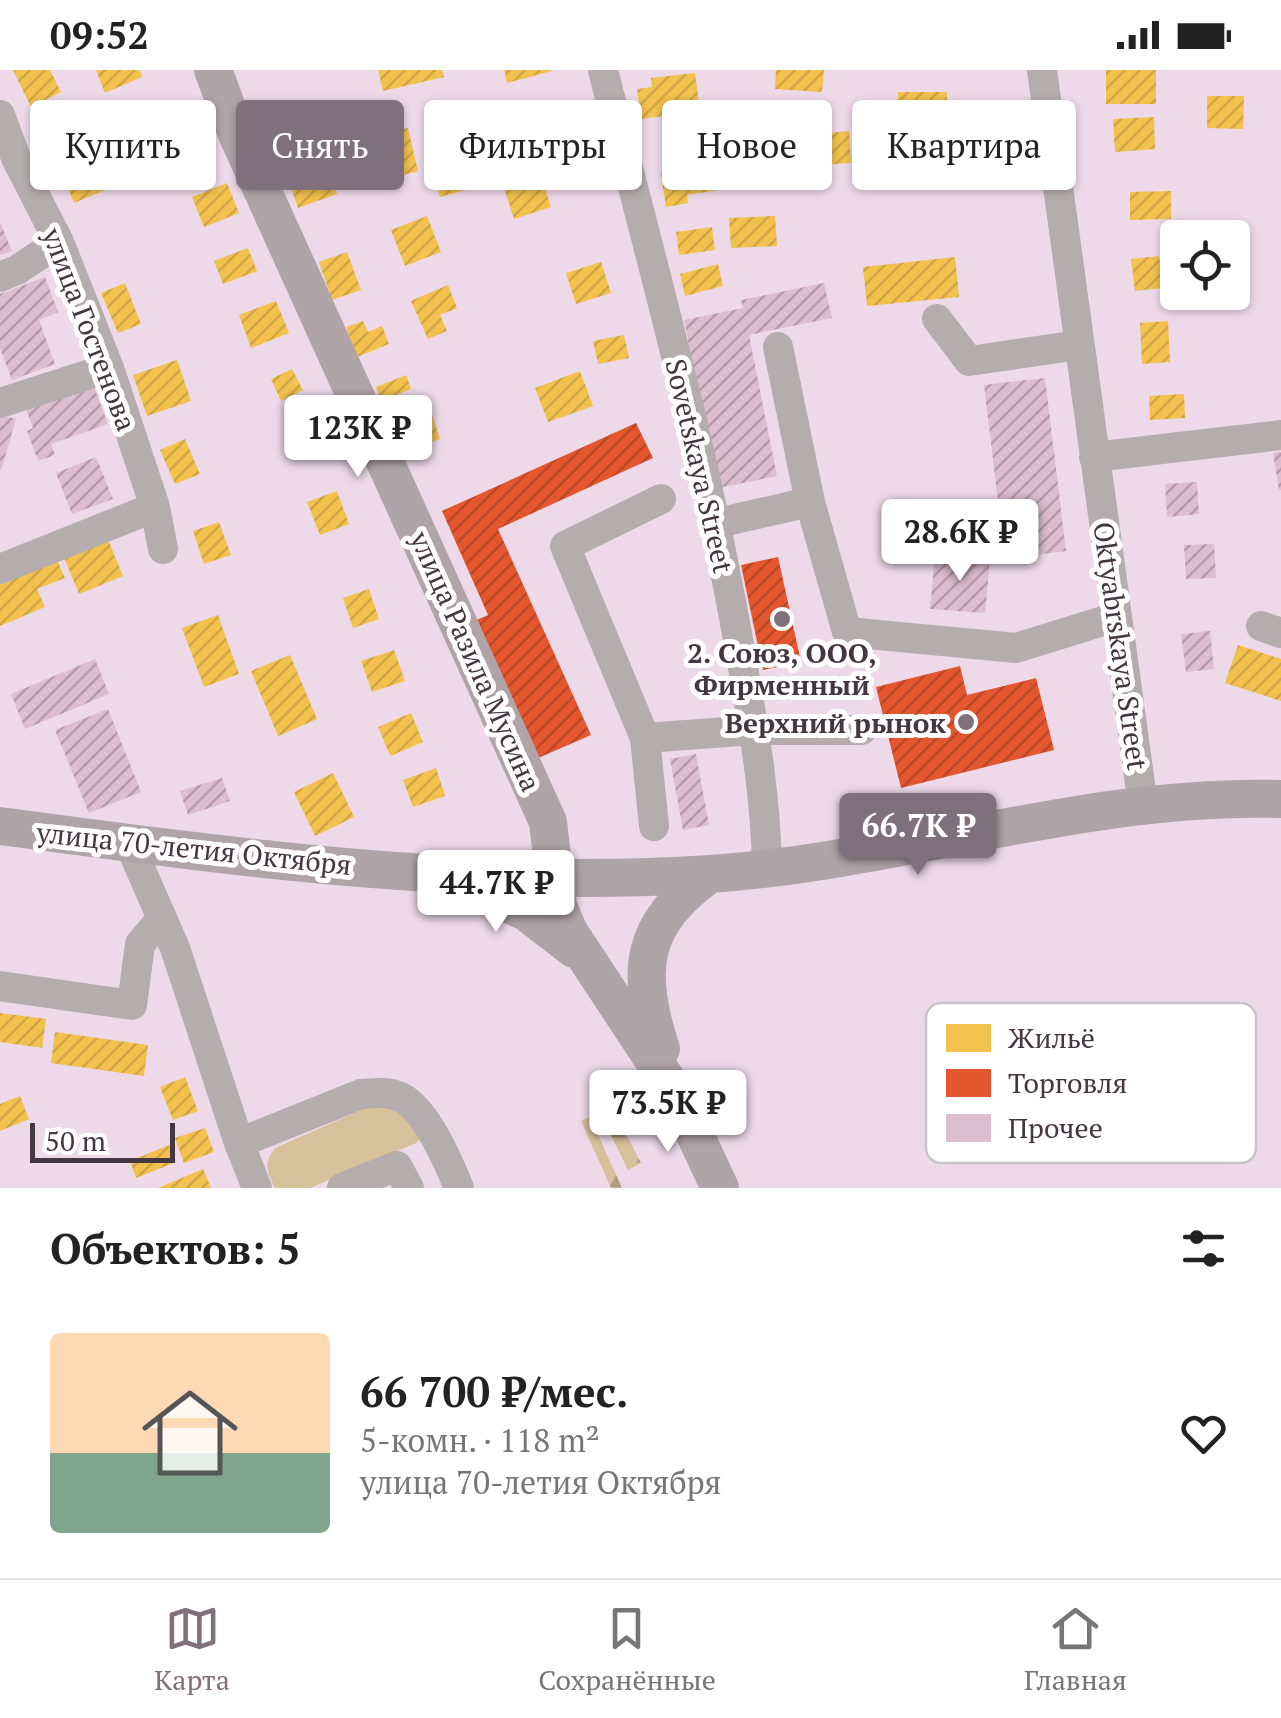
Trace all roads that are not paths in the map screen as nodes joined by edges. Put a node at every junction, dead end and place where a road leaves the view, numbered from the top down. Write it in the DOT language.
graph roads {
  1 [pos="214,70"];
  2 [pos="603,70"];
  3 [pos="1042,70"];
  4 [pos="0,115"];
  5 [pos="8,161"];
  6 [pos="59,242"];
  7 [pos="0,278"];
  8 [pos="937,320"];
  9 [pos="1079,344"];
  10 [pos="778,346"];
  11 [pos="109,368"];
  12 [pos="0,403"];
  13 [pos="1281,435"];
  14 [pos="1094,458"];
  15 [pos="660,498"];
  16 [pos="810,502"];
  17 [pos="155,507"];
  18 [pos="717,524"];
  19 [pos="163,549"];
  20 [pos="0,568"];
  21 [pos="1116,617"];
  22 [pos="754,730"];
  23 [pos="862,730"];
  24 [pos="645,738"];
  25 [pos="1281,799"];
  26 [pos="1143,806"];
  27 [pos="0,826"];
  28 [pos="654,826"];
  29 [pos="129,843"];
  30 [pos="767,868"];
  31 [pos="438,872"];
  32 [pos="710,874"];
  33 [pos="610,878"];
  34 [pos="554,880"];
  35 [pos="162,918"];
  36 [pos="582,956"];
  37 [pos="645,962"];
  38 [pos="0,986"];
  39 [pos="676,1094"];
  40 [pos="239,1143"];
  41 [pos="258,1188"];
  42 [pos="342,1188"];
  43 [pos="409,1188"];
  44 [pos="459,1188"];
  45 [pos="720,1188"];
  1 -- 34 [label="main road, улица Разила Мусина"];
  2 -- 18 [label="street, Sovetskaya Street"];
  3 -- 9 [label="street, Oktyabrskaya Street"];
  4 -- 5 [label="street, улица Гостенова"];
  5 -- 6 [label="street, улица Гостенова"];
  6 -- 7 [label="street"];
  6 -- 11 [label="street, улица Гостенова"];
  8 -- 9 [label="street"];
  9 -- 14 [label="street, Oktyabrskaya Street"];
  10 -- 16 [label="street"];
  11 -- 12 [label="street"];
  11 -- 17 [label="street, улица Гостенова"];
  13 -- 14 [label="street"];
  14 -- 21 [label="street, Oktyabrskaya Street"];
  15 -- 24 [label="street"];
  16 -- 18 [label="street"];
  16 -- 21 [label="street"];
  17 -- 19 [label="street, улица Гостенова"];
  17 -- 20 [label="street"];
  18 -- 22 [label="street, Sovetskaya Street"];
  21 -- 26 [label="street, Oktyabrskaya Street"];
  22 -- 23 [label="street"];
  22 -- 24 [label="street"];
  22 -- 30 [label="street, Sovetskaya Street"];
  24 -- 28 [label="street"];
  25 -- 26 [label="main road, улица 70-летия Октября"];
  26 -- 30 [label="main road, улица 70-летия Октября"];
  27 -- 29 [label="main road, улица 70-летия Октября"];
  29 -- 31 [label="main road, улица 70-летия Октября"];
  29 -- 35 [label="street"];
  30 -- 32 [label="main road, улица 70-летия Октября"];
  31 -- 34 [label="main road, улица 70-летия Октября"];
  31 -- 36 [label="main road"];
  32 -- 33 [label="main road, улица 70-летия Октября"];
  32 -- 37 [label="main road"];
  33 -- 34 [label="main road, улица 70-летия Октября"];
  33 -- 37 [label="main road"];
  34 -- 36 [label="main road, улица Разила Мусина"];
  35 -- 38 [label="street"];
  35 -- 40 [label="street"];
  36 -- 39 [label="main road, улица Разила Мусина"];
  37 -- 39 [label="main road"];
  39 -- 45 [label="main road, улица Разила Мусина"];
  40 -- 41 [label="street"];
  40 -- 44 [label="street"];
  42 -- 43 [label="street"];
}
